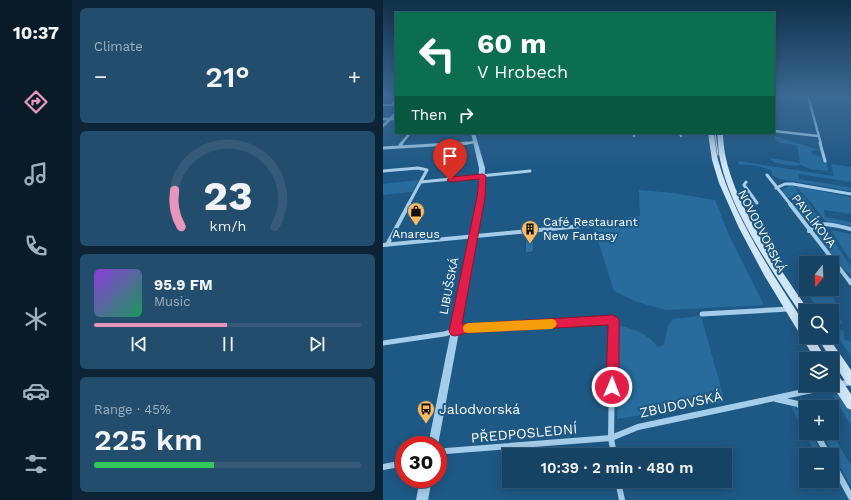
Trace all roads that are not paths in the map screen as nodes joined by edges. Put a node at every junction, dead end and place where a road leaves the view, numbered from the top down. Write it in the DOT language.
graph roads {
  1 [pos="389,119"];
  2 [pos="814,119"];
  3 [pos="383,126"];
  4 [pos="775,131"];
  5 [pos="409,134"];
  6 [pos="473,134"];
  7 [pos="711,134"];
  8 [pos="720,134"];
  9 [pos="818,136"];
  10 [pos="475,142"];
  11 [pos="399,147"];
  12 [pos="383,148"];
  13 [pos="825,161"];
  14 [pos="383,171"];
  15 [pos="530,171"];
  16 [pos="767,175"];
  17 [pos="483,176"];
  18 [pos="421,182"];
  19 [pos="746,182"];
  20 [pos="776,188"];
  21 [pos="851,194"];
  22 [pos="757,203"];
  23 [pos="592,225"];
  24 [pos="851,229"];
  25 [pos="809,231"];
  26 [pos="473,237"];
  27 [pos="385,245"];
  28 [pos="851,283"];
  29 [pos="800,304"];
  30 [pos="790,309"];
  31 [pos="702,314"];
  32 [pos="799,323"];
  33 [pos="455,331"];
  34 [pos="383,343"];
  35 [pos="827,344"];
  36 [pos="839,381"];
  37 [pos="851,381"];
  38 [pos="839,387"];
  39 [pos="799,392"];
  40 [pos="774,399"];
  41 [pos="851,404"];
  42 [pos="799,405"];
  43 [pos="435,436"];
  44 [pos="611,438"];
  45 [pos="613,448"];
  46 [pos="447,451"];
  47 [pos="395,465"];
  48 [pos="383,467"];
  49 [pos="839,475"];
  50 [pos="425,488"];
  51 [pos="619,488"];
  52 [pos="851,497"];
  53 [pos="422,500"];
  54 [pos="622,500"];
  1 -- 3 [label="street"];
  2 -- 9 [label="street"];
  4 -- 9 [label="street"];
  5 -- 11 [label="street"];
  6 -- 10 [label="street, LIBUŠSKÁ"];
  7 -- 30 [label="main road, NOVODVORSKÁ"];
  8 -- 29 [label="main road, NOVODVORSKÁ"];
  9 -- 13 [label="street"];
  10 -- 11 [label="street"];
  10 -- 17 [label="street, LIBUŠSKÁ"];
  11 -- 12 [label="street"];
  14 -- 18 [label="street"];
  15 -- 17 [label="street"];
  16 -- 20 [label="street, PAVLÍKOVA"];
  17 -- 18 [label="street"];
  17 -- 26 [label="street, LIBUŠSKÁ"];
  18 -- 27 [label="street"];
  19 -- 22 [label="street"];
  20 -- 21 [label="street, PAVLÍKOVA"];
  20 -- 25 [label="street, PAVLÍKOVA"];
  23 -- 26 [label="street"];
  24 -- 25 [label="street"];
  25 -- 28 [label="street, PAVLÍKOVA"];
  26 -- 27 [label="street"];
  26 -- 33 [label="street, LIBUŠSKÁ"];
  30 -- 31 [label="street"];
  30 -- 32 [label="main road, NOVODVORSKÁ"];
  33 -- 34 [label="street"];
  33 -- 43 [label="street, LIBUŠSKÁ"];
  33 -- 44 [label="street"];
  35 -- 37 [label="main road"];
  36 -- 37 [label="street, ZBUDOVSKÁ"];
  38 -- 41 [label="main road"];
  39 -- 40 [label="street, ZBUDOVSKÁ"];
  40 -- 42 [label="street, ZBUDOVSKÁ"];
  40 -- 44 [label="street, ZBUDOVSKÁ"];
  44 -- 45 [label="street"];
  44 -- 46 [label="street, PŘEDPOSLEDNÍ"];
  47 -- 48 [label="street"];
  49 -- 52 [label="street"];
  50 -- 53 [label="street"];
  51 -- 54 [label="street"];
}
